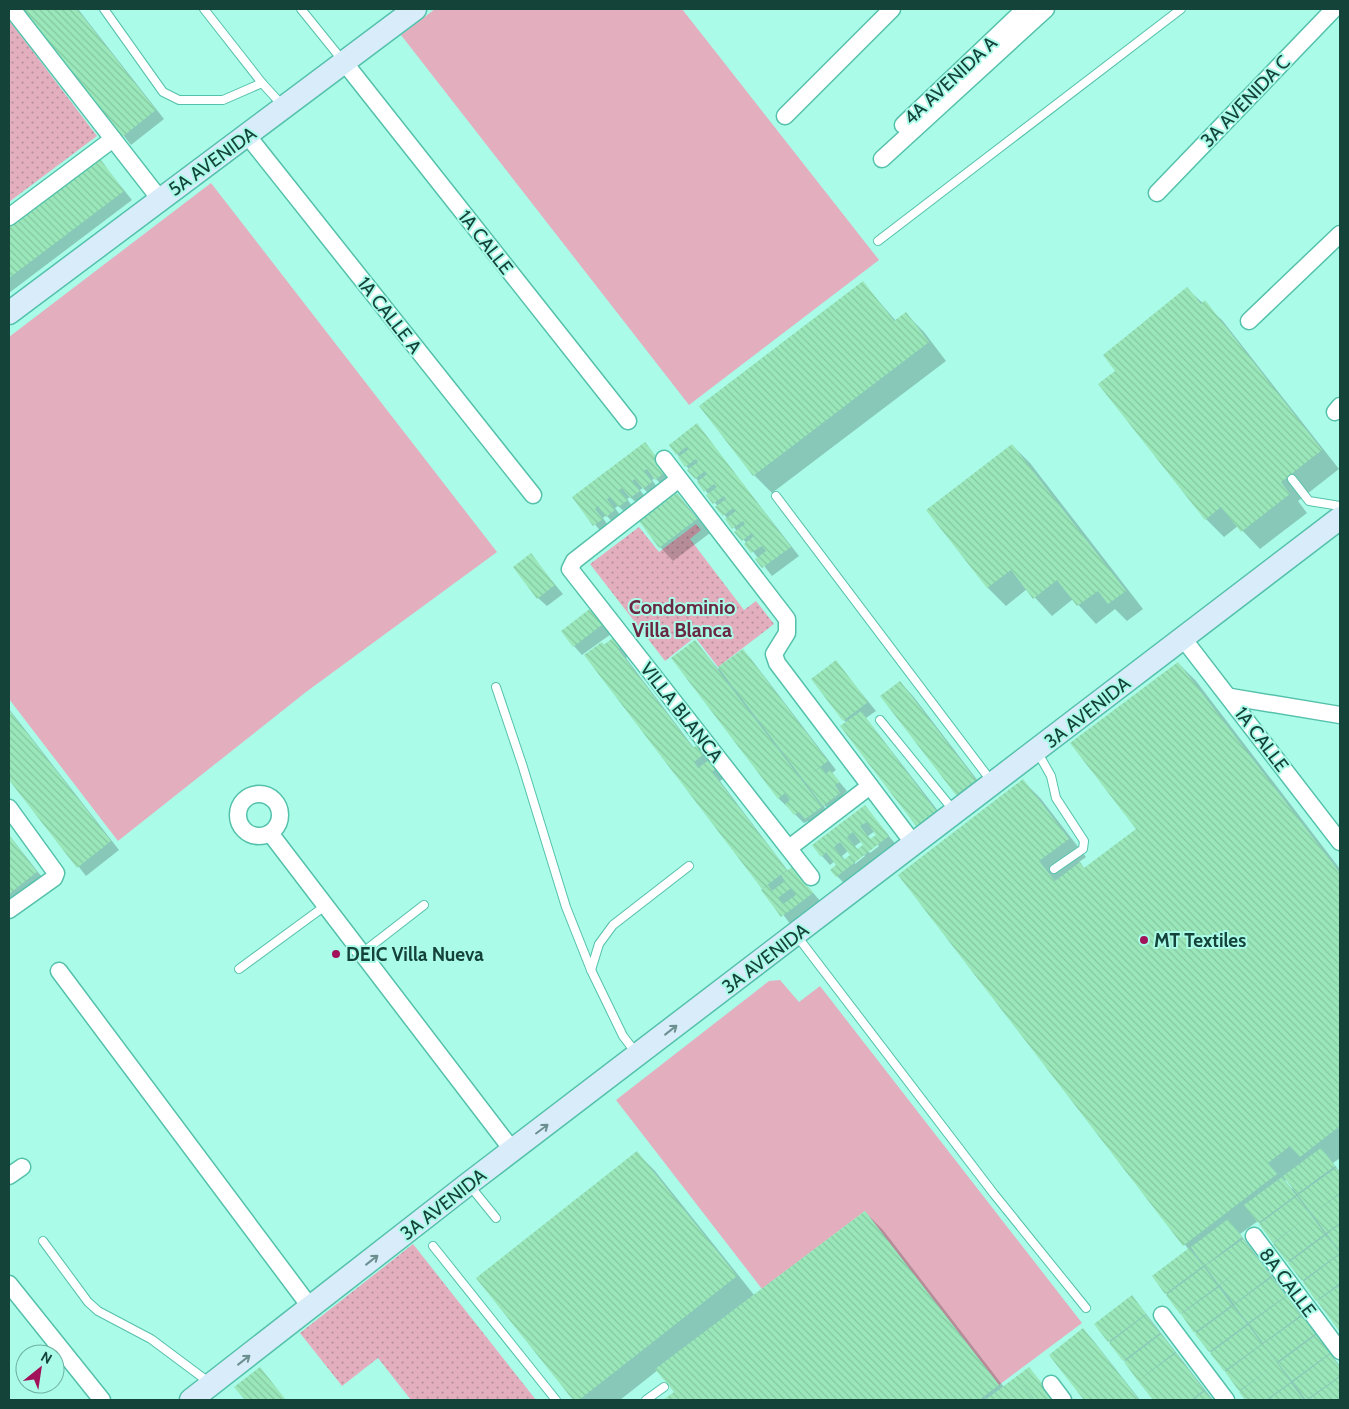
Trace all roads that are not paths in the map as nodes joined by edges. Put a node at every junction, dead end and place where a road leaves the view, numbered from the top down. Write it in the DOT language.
graph roads {
  1 [pos="12,9"];
  2 [pos="104,9"];
  3 [pos="204,9"];
  4 [pos="301,9"];
  5 [pos="415,9"];
  6 [pos="892,9"];
  7 [pos="1026,9"];
  8 [pos="1046,9"];
  9 [pos="1181,9"];
  10 [pos="1334,9"];
  11 [pos="344,62"];
  12 [pos="262,83"];
  13 [pos="284,108"];
  14 [pos="785,116"];
  15 [pos="247,135"];
  16 [pos="113,139"];
  17 [pos="1157,193"];
  18 [pos="159,198"];
  19 [pos="9,216"];
  20 [pos="1340,234"];
  21 [pos="878,241"];
  22 [pos="9,313"];
  23 [pos="1249,321"];
  24 [pos="628,421"];
  25 [pos="664,459"];
  26 [pos="679,479"];
  27 [pos="1292,479"];
  28 [pos="533,496"];
  29 [pos="776,496"];
  30 [pos="1340,506"];
  31 [pos="1340,518"];
  32 [pos="1182,637"];
  33 [pos="496,687"];
  34 [pos="1230,697"];
  35 [pos="1340,715"];
  36 [pos="880,720"];
  37 [pos="1037,751"];
  38 [pos="994,784"];
  39 [pos="870,786"];
  40 [pos="9,808"];
  41 [pos="955,813"];
  42 [pos="270,833"];
  43 [pos="1340,842"];
  44 [pos="914,844"];
  45 [pos="790,848"];
  46 [pos="689,866"];
  47 [pos="1054,869"];
  48 [pos="811,877"];
  49 [pos="424,905"];
  50 [pos="326,906"];
  51 [pos="9,910"];
  52 [pos="796,934"];
  53 [pos="362,953"];
  54 [pos="239,968"];
  55 [pos="591,970"];
  56 [pos="59,971"];
  57 [pos="638,1056"];
  58 [pos="513,1151"];
  59 [pos="468,1184"];
  60 [pos="496,1218"];
  61 [pos="1254,1236"];
  62 [pos="43,1241"];
  63 [pos="433,1246"];
  64 [pos="9,1284"];
  65 [pos="311,1308"];
  66 [pos="1086,1308"];
  67 [pos="1162,1315"];
  68 [pos="1340,1351"];
  69 [pos="212,1384"];
  70 [pos="1051,1384"];
  71 [pos="664,1386"];
  72 [pos="102,1400"];
  73 [pos="191,1400"];
  74 [pos="556,1400"];
  75 [pos="646,1400"];
  76 [pos="1063,1400"];
  77 [pos="1226,1400"];
  1 -- 16 [label="street"];
  2 -- 12 [label="lane"];
  3 -- 12 [label="lane"];
  4 -- 11 [label="lane"];
  5 -- 11 [label="street, 5A AVENIDA"];
  6 -- 14 [label="street"];
  7 -- 8 [label="street, 4A AVENIDA A"];
  9 -- 21 [label="lane"];
  10 -- 17 [label="street, 3A AVENIDA C"];
  11 -- 13 [label="street, 5A AVENIDA"];
  11 -- 24 [label="street, 1A CALLE"];
  12 -- 13 [label="lane"];
  13 -- 15 [label="street, 5A AVENIDA"];
  15 -- 18 [label="street, 5A AVENIDA"];
  15 -- 28 [label="street, 1A CALLE A"];
  16 -- 18 [label="street"];
  16 -- 19 [label="street"];
  18 -- 22 [label="street, 5A AVENIDA"];
  20 -- 23 [label="street"];
  25 -- 26 [label="street"];
  26 -- 39 [label="street"];
  26 -- 45 [label="street, VILLA BLANCA"];
  27 -- 30 [label="lane"];
  29 -- 38 [label="lane"];
  31 -- 32 [label="street, 3A AVENIDA"];
  32 -- 34 [label="street, 1A CALLE"];
  32 -- 37 [label="street, 3A AVENIDA"];
  33 -- 55 [label="lane"];
  34 -- 35 [label="street"];
  34 -- 43 [label="street, 1A CALLE"];
  36 -- 41 [label="lane"];
  37 -- 38 [label="street, 3A AVENIDA"];
  37 -- 47 [label="lane"];
  38 -- 41 [label="street, 3A AVENIDA"];
  39 -- 44 [label="street"];
  39 -- 45 [label="street"];
  40 -- 51 [label="street"];
  41 -- 44 [label="street, 3A AVENIDA"];
  42 -- 50 [label="street"];
  44 -- 52 [label="street, 3A AVENIDA"];
  45 -- 48 [label="street, VILLA BLANCA"];
  46 -- 55 [label="lane"];
  49 -- 53 [label="lane"];
  50 -- 53 [label="street"];
  50 -- 54 [label="lane"];
  57 -- 52 [label="street, 3A AVENIDA, one-way"];
  52 -- 66 [label="lane"];
  53 -- 58 [label="street"];
  55 -- 57 [label="lane"];
  56 -- 65 [label="street"];
  58 -- 57 [label="street, 3A AVENIDA, one-way"];
  58 -- 59 [label="street, 3A AVENIDA"];
  59 -- 60 [label="lane"];
  65 -- 59 [label="street, 3A AVENIDA, one-way"];
  61 -- 68 [label="street, 8A CALLE"];
  62 -- 69 [label="lane"];
  63 -- 74 [label="lane"];
  64 -- 72 [label="street"];
  69 -- 65 [label="street, 3A AVENIDA, one-way"];
  67 -- 77 [label="street"];
  69 -- 73 [label="street, 3A AVENIDA"];
  70 -- 76 [label="street"];
  71 -- 75 [label="lane"];
}
